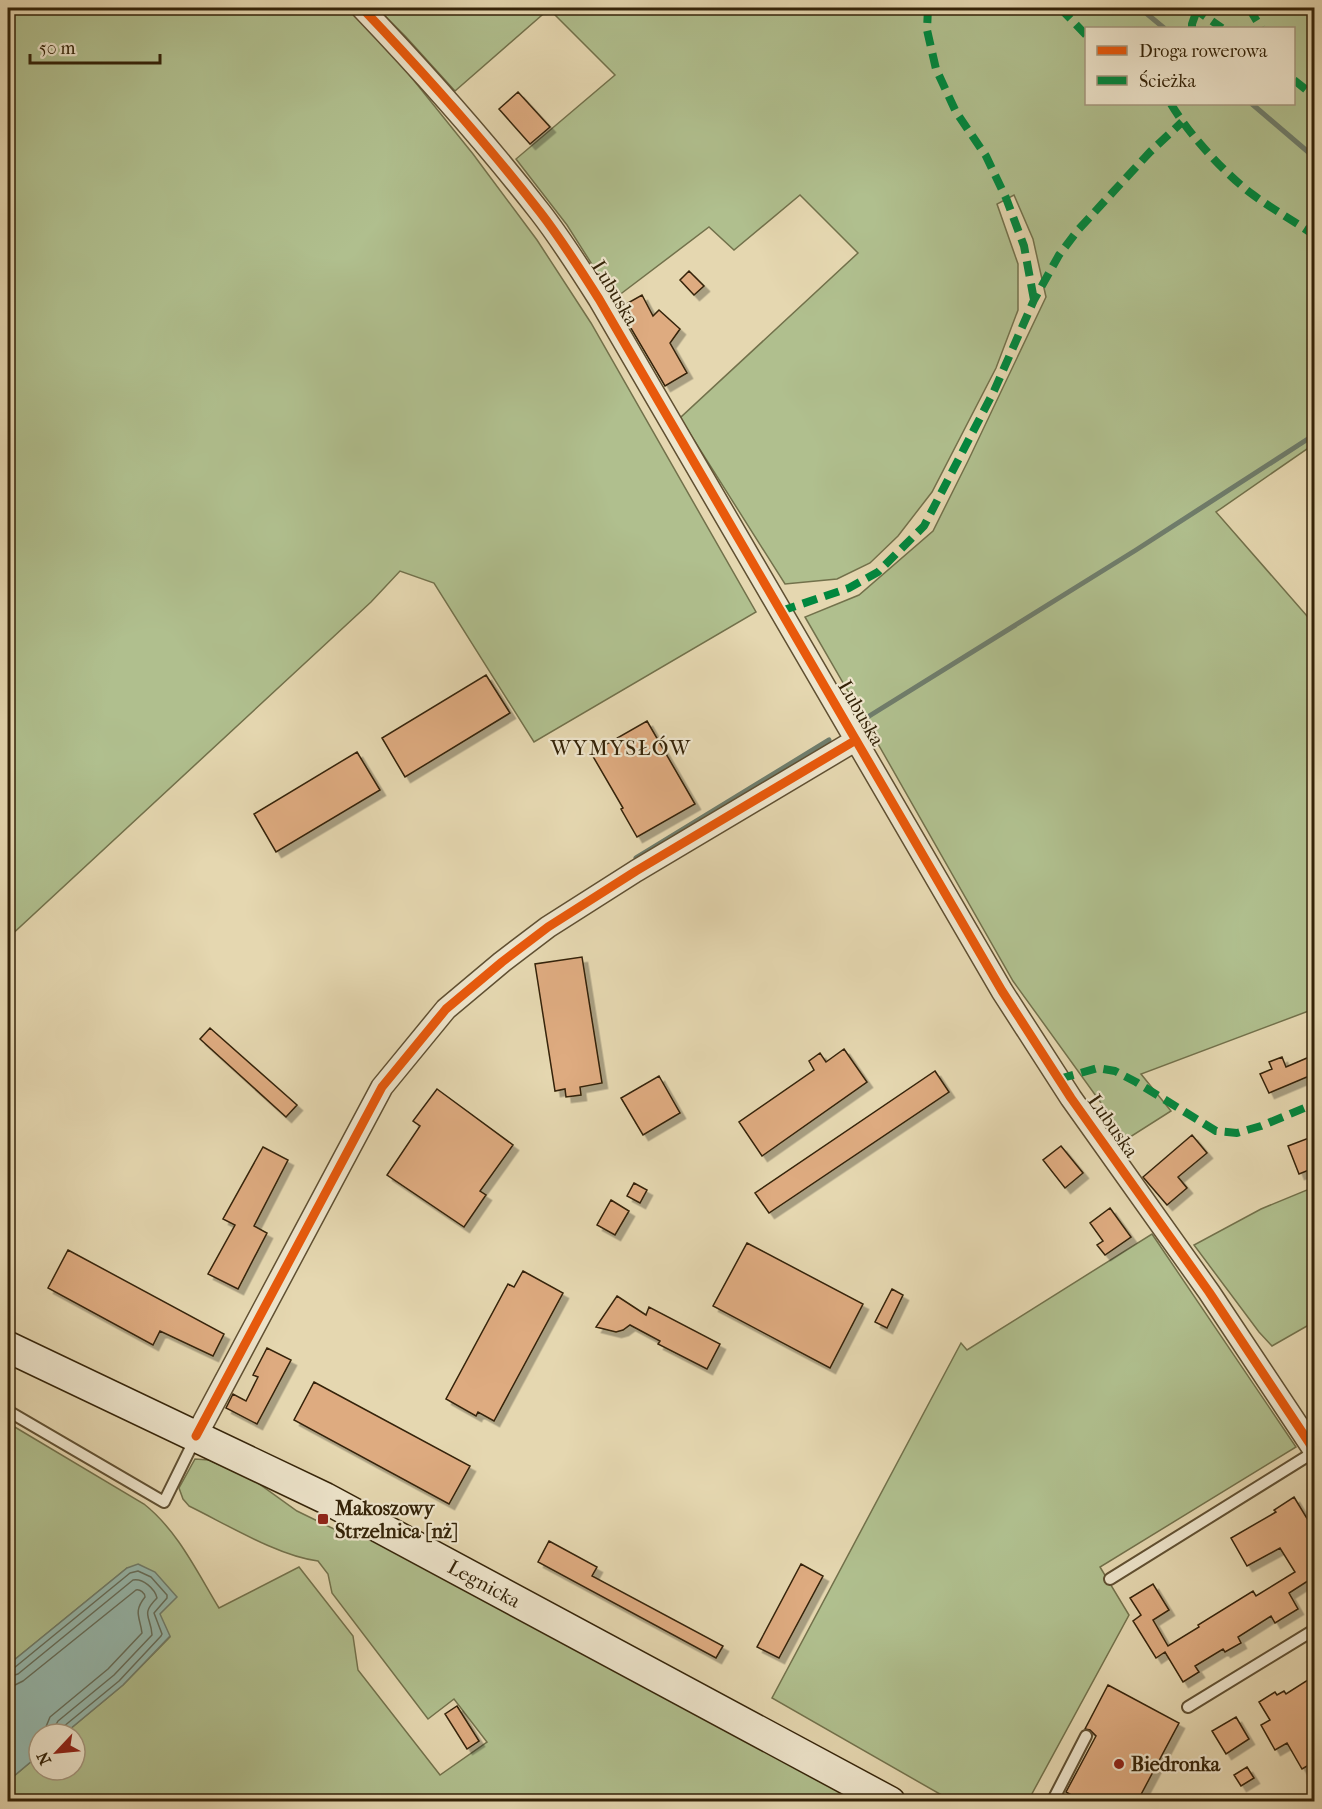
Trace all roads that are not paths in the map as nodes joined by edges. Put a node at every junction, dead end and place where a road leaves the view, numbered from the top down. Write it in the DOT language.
graph roads {
  1 [pos="362,8"];
  2 [pos="856,740"];
  3 [pos="8,1347"];
  4 [pos="8,1411"];
  5 [pos="196,1436"];
  6 [pos="1314,1451"];
  7 [pos="1110,1579"];
  8 [pos="1314,1630"];
  9 [pos="1188,1707"];
  10 [pos="1086,1736"];
  11 [pos="890,1802"];
  12 [pos="1052,1802"];
  1 -- 2 [label="street, Lubuska"];
  2 -- 5 [label="street"];
  2 -- 6 [label="street, Lubuska"];
  3 -- 5 [label="main road, Legnicka"];
  4 -- 5 [label="lane"];
  5 -- 11 [label="main road, Legnicka"];
  6 -- 7 [label="lane"];
  8 -- 9 [label="lane"];
  10 -- 12 [label="lane"];
}
